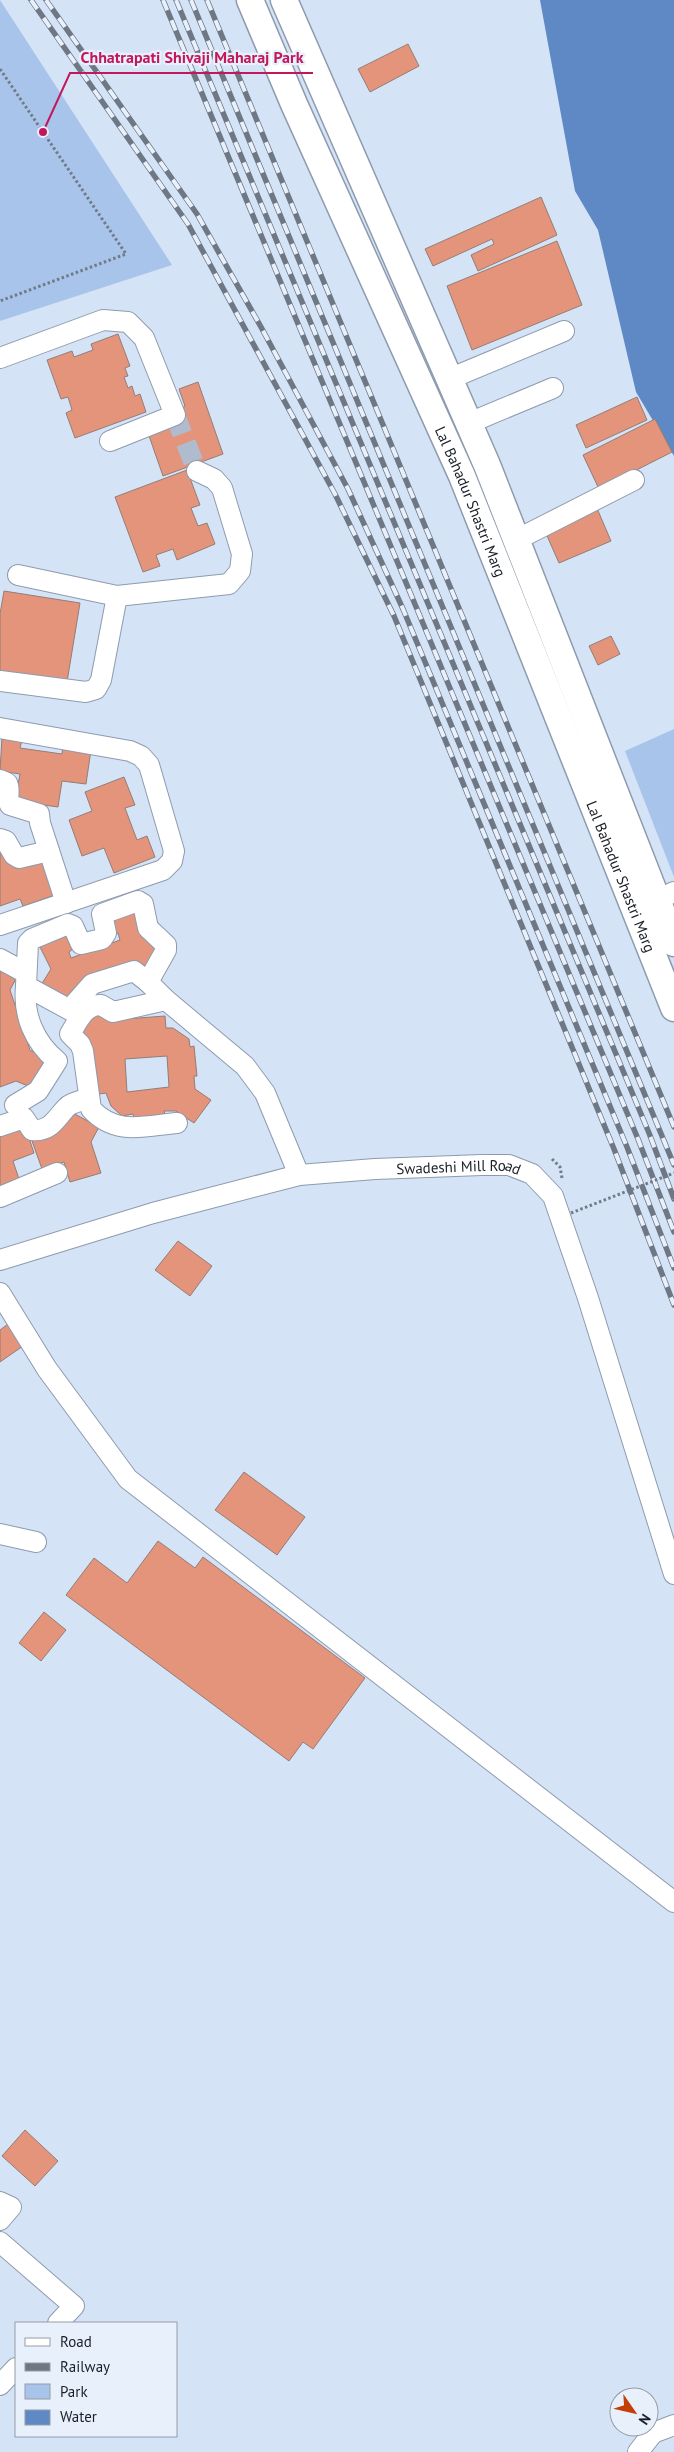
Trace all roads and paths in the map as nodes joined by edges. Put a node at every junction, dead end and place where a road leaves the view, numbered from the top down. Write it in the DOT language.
graph roads {
  1 [pos="250,0"];
  2 [pos="284,0"];
  3 [pos="310,62"];
  4 [pos="0,68"];
  5 [pos="294,104"];
  6 [pos="0,301"];
  7 [pos="564,331"];
  8 [pos="0,358"];
  9 [pos="450,379"];
  10 [pos="553,388"];
  11 [pos="469,423"];
  12 [pos="110,441"];
  13 [pos="487,465"];
  14 [pos="198,471"];
  15 [pos="462,476"];
  16 [pos="634,480"];
  17 [pos="516,540"];
  18 [pos="18,575"];
  19 [pos="117,596"];
  20 [pos="0,681"];
  21 [pos="587,721"];
  22 [pos="0,728"];
  23 [pos="564,732"];
  24 [pos="0,780"];
  25 [pos="0,839"];
  26 [pos="622,846"];
  27 [pos="49,850"];
  28 [pos="665,896"];
  29 [pos="66,903"];
  30 [pos="0,925"];
  31 [pos="674,943"];
  32 [pos="0,959"];
  33 [pos="26,979"];
  34 [pos="148,982"];
  35 [pos="166,1000"];
  36 [pos="674,1008"];
  37 [pos="75,1012"];
  38 [pos="70,1034"];
  39 [pos="56,1061"];
  40 [pos="89,1098"];
  41 [pos="12,1110"];
  42 [pos="177,1123"];
  43 [pos="0,1126"];
  44 [pos="552,1159"];
  45 [pos="560,1167"];
  46 [pos="57,1173"];
  47 [pos="674,1173"];
  48 [pos="299,1175"];
  49 [pos="0,1196"];
  50 [pos="571,1213"];
  51 [pos="0,1260"];
  52 [pos="0,1294"];
  53 [pos="0,1534"];
  54 [pos="36,1542"];
  55 [pos="674,1574"];
  56 [pos="674,1902"];
  57 [pos="0,2202"];
  58 [pos="0,2220"];
  59 [pos="0,2242"];
  60 [pos="59,2322"];
  61 [pos="15,2369"];
  62 [pos="0,2385"];
  63 [pos="674,2425"];
  64 [pos="638,2452"];
  1 -- 5 [label="main road, Lal Bahadur Shastri Marg"];
  2 -- 3 [label="main road, Lal Bahadur Shastri Marg"];
  3 -- 5 [label="main road"];
  3 -- 9 [label="main road, Lal Bahadur Shastri Marg"];
  4 -- 6 [label="path"];
  5 -- 15 [label="main road, Lal Bahadur Shastri Marg"];
  7 -- 9 [label="street"];
  8 -- 12 [label="street"];
  9 -- 11 [label="main road, Lal Bahadur Shastri Marg"];
  10 -- 11 [label="street"];
  11 -- 13 [label="main road, Lal Bahadur Shastri Marg"];
  13 -- 15 [label="main road"];
  13 -- 17 [label="main road, Lal Bahadur Shastri Marg"];
  14 -- 19 [label="street"];
  15 -- 23 [label="main road, Lal Bahadur Shastri Marg"];
  16 -- 17 [label="street"];
  17 -- 21 [label="main road, Lal Bahadur Shastri Marg"];
  18 -- 19 [label="street"];
  19 -- 20 [label="street"];
  21 -- 23 [label="main road"];
  21 -- 26 [label="main road, Lal Bahadur Shastri Marg"];
  22 -- 29 [label="street"];
  23 -- 26 [label="main road, Lal Bahadur Shastri Marg"];
  24 -- 27 [label="street"];
  25 -- 27 [label="street"];
  26 -- 28 [label="main road, Lal Bahadur Shastri Marg"];
  26 -- 36 [label="main road, Lal Bahadur Shastri Marg"];
  27 -- 29 [label="street"];
  28 -- 31 [label="main road, Lal Bahadur Shastri Marg"];
  29 -- 30 [label="street"];
  32 -- 33 [label="street"];
  33 -- 34 [label="street"];
  33 -- 37 [label="street"];
  33 -- 39 [label="street"];
  34 -- 35 [label="street"];
  34 -- 37 [label="street"];
  35 -- 37 [label="street"];
  35 -- 48 [label="street"];
  37 -- 38 [label="street"];
  38 -- 39 [label="street"];
  38 -- 40 [label="street"];
  39 -- 41 [label="street"];
  40 -- 41 [label="street"];
  40 -- 42 [label="street"];
  41 -- 43 [label="street"];
  44 -- 45 [label="path"];
  46 -- 49 [label="street"];
  47 -- 50 [label="path, bridge"];
  48 -- 51 [label="street, Swadeshi Mill Road"];
  48 -- 55 [label="street, Swadeshi Mill Road"];
  52 -- 56 [label="street"];
  53 -- 54 [label="street"];
  57 -- 58 [label="street"];
  59 -- 60 [label="street"];
  61 -- 62 [label="street"];
  63 -- 64 [label="street"];
}
